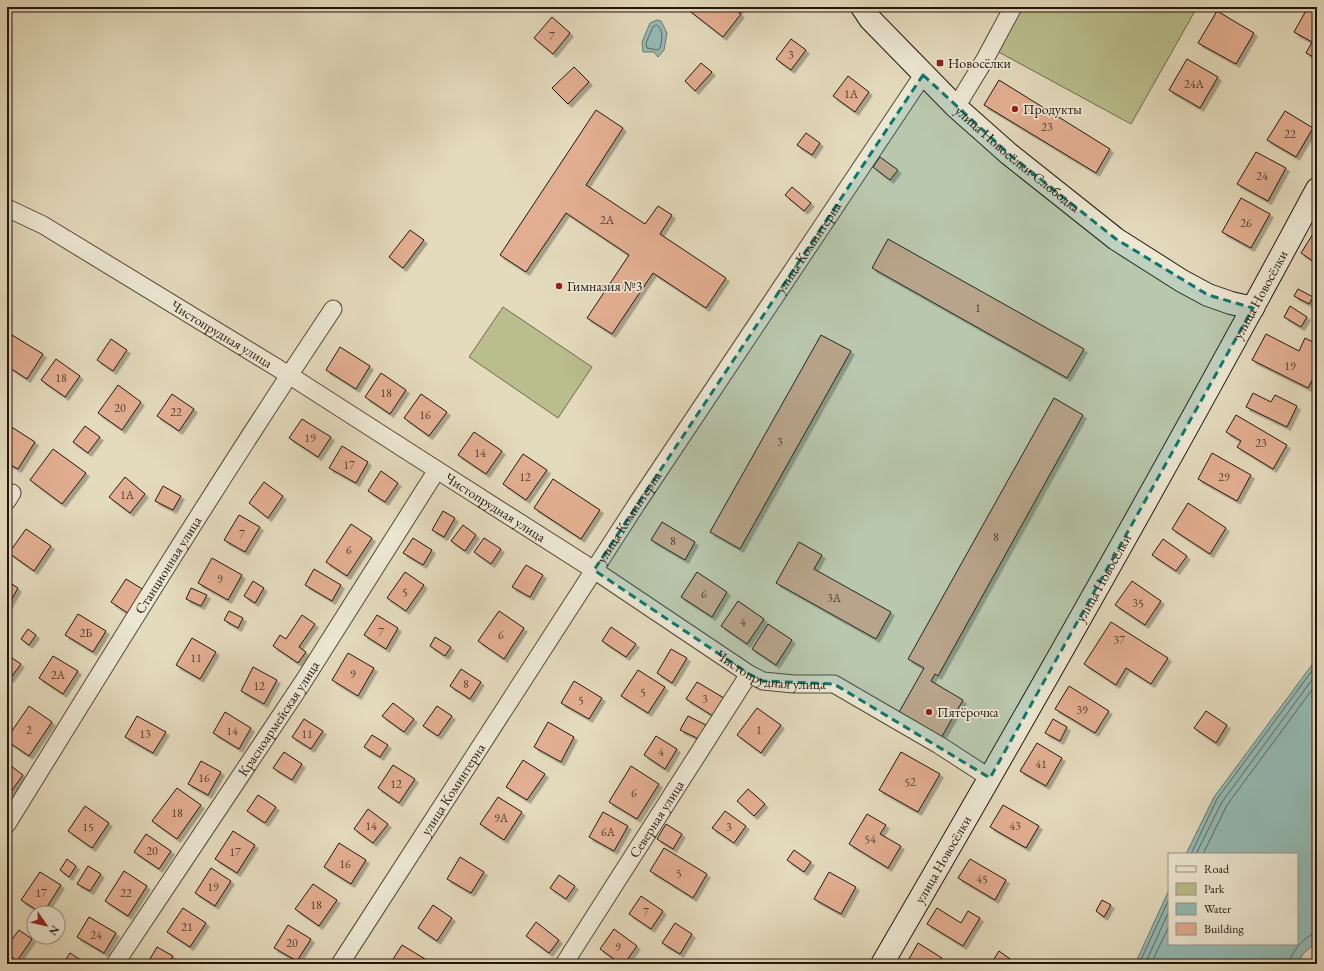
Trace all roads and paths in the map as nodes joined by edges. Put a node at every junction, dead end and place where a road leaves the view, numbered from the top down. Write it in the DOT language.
graph roads {
  1 [pos="862,7"];
  2 [pos="1013,7"];
  3 [pos="923,75"];
  4 [pos="956,107"];
  5 [pos="1317,189"];
  6 [pos="7,208"];
  7 [pos="1253,308"];
  8 [pos="333,309"];
  9 [pos="288,375"];
  10 [pos="438,470"];
  11 [pos="594,570"];
  12 [pos="749,674"];
  13 [pos="990,778"];
  14 [pos="7,824"];
  15 [pos="116,964"];
  16 [pos="340,964"];
  17 [pos="564,964"];
  18 [pos="882,964"];
  1 -- 3 [label="street, улица Новосёлки-Слободка"];
  2 -- 4 [label="street"];
  3 -- 4 [label="street, улица Новосёлки-Слободка"];
  3 -- 11 [label="street, улица Коминтерна"];
  4 -- 7 [label="street, улица Новосёлки-Слободка"];
  5 -- 7 [label="street, улица Новосёлки"];
  6 -- 9 [label="street, Чистопрудная улица"];
  7 -- 13 [label="street, улица Новосёлки"];
  8 -- 9 [label="street, Станционная улица"];
  9 -- 10 [label="street, Чистопрудная улица"];
  9 -- 14 [label="street, Станционная улица"];
  10 -- 11 [label="street, Чистопрудная улица"];
  10 -- 15 [label="street, Красноармейская улица"];
  11 -- 12 [label="street, Чистопрудная улица"];
  11 -- 16 [label="street, улица Коминтерна"];
  12 -- 13 [label="street, Чистопрудная улица"];
  12 -- 17 [label="street, Северная улица"];
  13 -- 18 [label="street, улица Новосёлки"];
}
